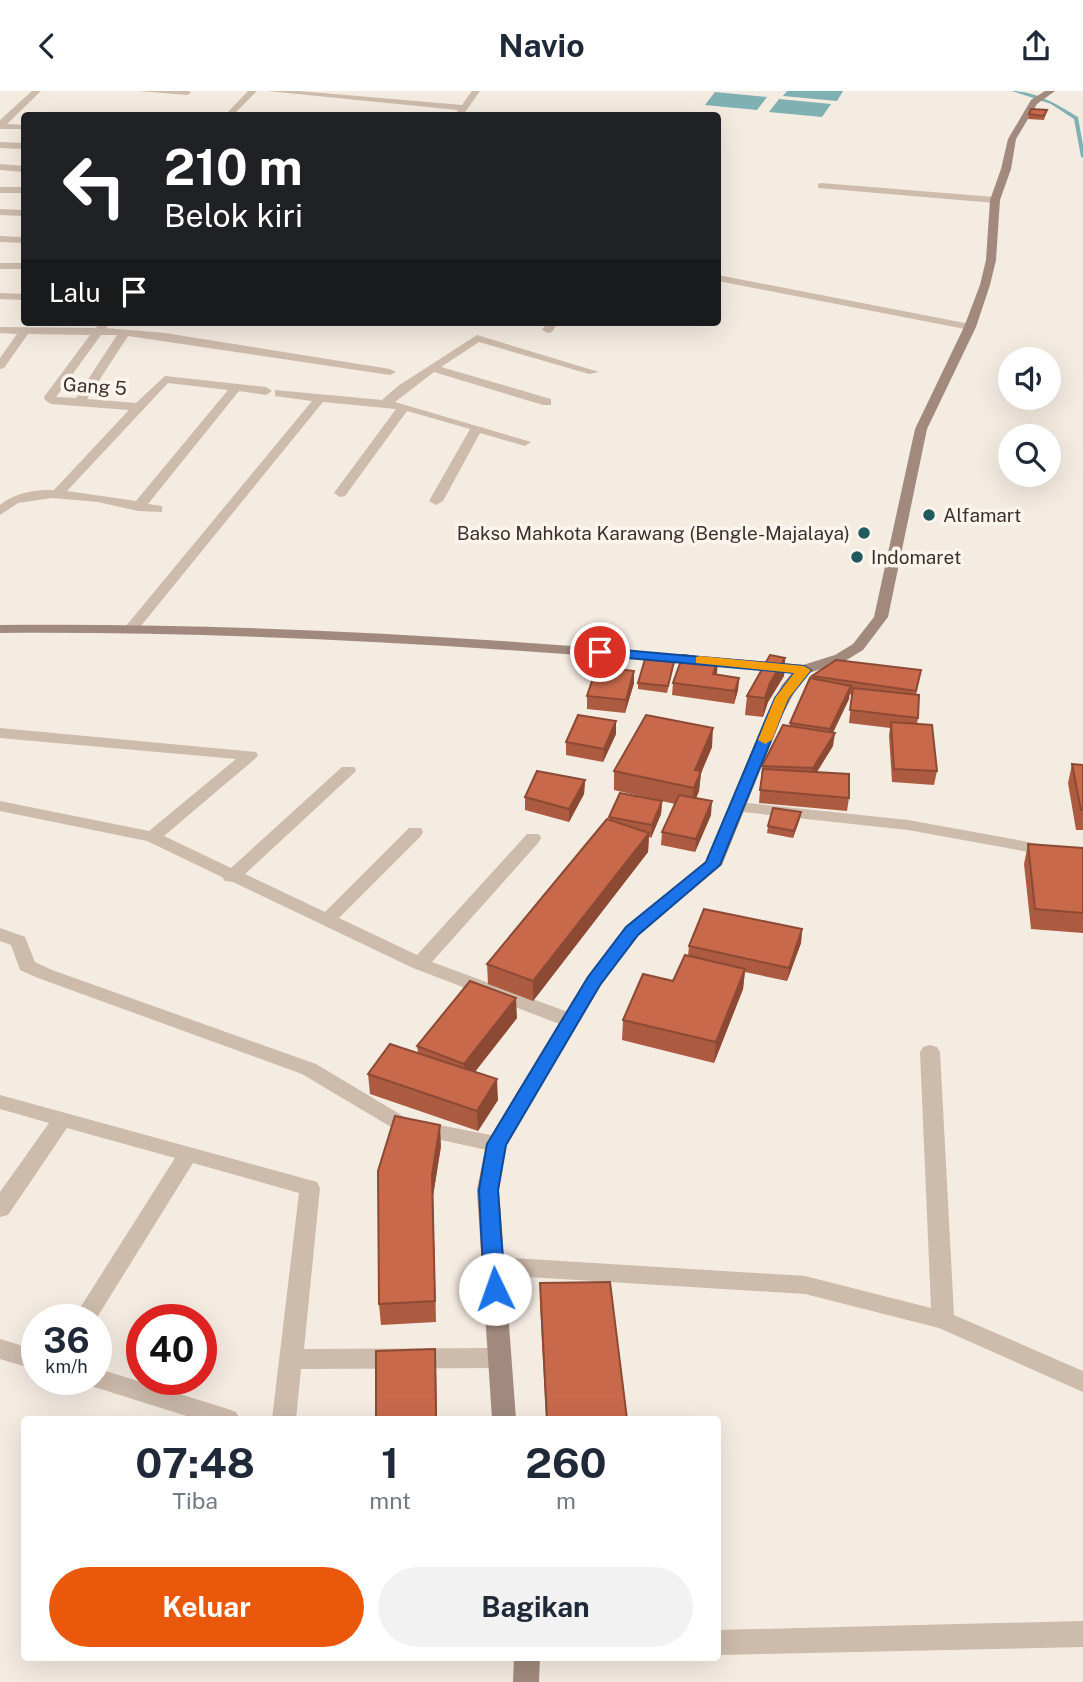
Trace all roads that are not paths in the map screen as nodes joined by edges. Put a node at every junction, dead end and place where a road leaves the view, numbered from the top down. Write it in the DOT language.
graph roads {
  1 [pos="37,91"];
  2 [pos="143,91"];
  3 [pos="253,91"];
  4 [pos="271,91"];
  5 [pos="476,91"];
  6 [pos="187,93"];
  7 [pos="1043,95"];
  8 [pos="0,106"];
  9 [pos="19,107"];
  10 [pos="232,112"];
  11 [pos="461,112"];
  12 [pos="0,126"];
  13 [pos="21,127"];
  14 [pos="0,145"];
  15 [pos="21,146"];
  16 [pos="0,167"];
  17 [pos="21,169"];
  18 [pos="821,186"];
  19 [pos="0,190"];
  20 [pos="21,190"];
  21 [pos="995,199"];
  22 [pos="0,212"];
  23 [pos="21,213"];
  24 [pos="0,239"];
  25 [pos="21,240"];
  26 [pos="0,266"];
  27 [pos="21,267"];
  28 [pos="721,279"];
  29 [pos="0,296"];
  30 [pos="21,297"];
  31 [pos="102,327"];
  32 [pos="970,327"];
  33 [pos="0,330"];
  34 [pos="24,331"];
  35 [pos="125,332"];
  36 [pos="0,366"];
  37 [pos="432,368"];
  38 [pos="390,372"];
  39 [pos="593,372"];
  40 [pos="236,388"];
  41 [pos="266,391"];
  42 [pos="279,393"];
  43 [pos="320,398"];
  44 [pos="547,402"];
  45 [pos="79,403"];
  46 [pos="384,404"];
  47 [pos="138,407"];
  48 [pos="404,407"];
  49 [pos="476,429"];
  50 [pos="525,442"];
  51 [pos="59,492"];
  52 [pos="340,493"];
  53 [pos="436,501"];
  54 [pos="138,506"];
  55 [pos="1,507"];
  56 [pos="157,509"];
  57 [pos="0,629"];
  58 [pos="131,629"];
  59 [pos="804,670"];
  60 [pos="0,733"];
  61 [pos="348,770"];
  62 [pos="0,806"];
  63 [pos="739,807"];
  64 [pos="415,832"];
  65 [pos="152,837"];
  66 [pos="533,838"];
  67 [pos="1083,857"];
  68 [pos="231,877"];
  69 [pos="327,920"];
  70 [pos="0,934"];
  71 [pos="421,964"];
  72 [pos="569,1020"];
  73 [pos="930,1052"];
  74 [pos="0,1102"];
  75 [pos="63,1118"];
  76 [pos="496,1144"];
  77 [pos="187,1156"];
  78 [pos="0,1209"];
  79 [pos="494,1266"];
  80 [pos="93,1304"];
  81 [pos="943,1320"];
  82 [pos="0,1349"];
  83 [pos="21,1355"];
  84 [pos="498,1358"];
  85 [pos="291,1359"];
  86 [pos="112,1383"];
  87 [pos="1083,1383"];
  88 [pos="218,1416"];
  89 [pos="284,1416"];
  90 [pos="505,1416"];
  91 [pos="1083,1634"];
  92 [pos="721,1643"];
  93 [pos="527,1661"];
  94 [pos="526,1682"];
  1 -- 9 [label="street"];
  2 -- 6 [label="street"];
  3 -- 10 [label="street"];
  4 -- 11 [label="street"];
  5 -- 11 [label="street"];
  7 -- 21 [label="street"];
  8 -- 9 [label="street"];
  9 -- 12 [label="street"];
  12 -- 13 [label="street"];
  14 -- 15 [label="street"];
  16 -- 17 [label="street"];
  18 -- 21 [label="street"];
  19 -- 20 [label="street"];
  21 -- 32 [label="street"];
  22 -- 23 [label="street"];
  24 -- 25 [label="street"];
  26 -- 27 [label="street"];
  28 -- 32 [label="street"];
  29 -- 30 [label="street"];
  31 -- 34 [label="street"];
  31 -- 35 [label="street"];
  31 -- 45 [label="street, Gang 5"];
  32 -- 59 [label="street"];
  33 -- 34 [label="street"];
  34 -- 36 [label="street"];
  35 -- 38 [label="street"];
  35 -- 45 [label="street"];
  37 -- 39 [label="street"];
  37 -- 44 [label="street"];
  37 -- 46 [label="street"];
  40 -- 41 [label="street"];
  40 -- 47 [label="street"];
  40 -- 54 [label="street"];
  42 -- 43 [label="street"];
  43 -- 46 [label="street"];
  43 -- 58 [label="street"];
  45 -- 47 [label="street, Gang 5"];
  46 -- 48 [label="street"];
  47 -- 51 [label="street"];
  48 -- 49 [label="street"];
  48 -- 52 [label="street"];
  49 -- 50 [label="street"];
  49 -- 53 [label="street"];
  51 -- 54 [label="street"];
  51 -- 55 [label="street"];
  54 -- 56 [label="street"];
  57 -- 58 [label="street"];
  58 -- 59 [label="street"];
  59 -- 63 [label="street"];
  60 -- 65 [label="street"];
  61 -- 68 [label="street"];
  62 -- 65 [label="street"];
  63 -- 67 [label="street"];
  63 -- 72 [label="street"];
  64 -- 69 [label="street"];
  65 -- 68 [label="street"];
  66 -- 71 [label="street"];
  68 -- 69 [label="street"];
  69 -- 71 [label="street"];
  70 -- 76 [label="street"];
  71 -- 72 [label="street"];
  72 -- 76 [label="street"];
  73 -- 81 [label="street"];
  74 -- 75 [label="street"];
  75 -- 77 [label="street"];
  75 -- 78 [label="street"];
  76 -- 79 [label="street"];
  77 -- 80 [label="street"];
  77 -- 85 [label="street"];
  79 -- 81 [label="street"];
  79 -- 84 [label="street"];
  81 -- 87 [label="street"];
  82 -- 83 [label="street"];
  84 -- 85 [label="street"];
  84 -- 90 [label="street"];
  85 -- 89 [label="street"];
  86 -- 88 [label="street"];
  91 -- 92 [label="street"];
  93 -- 94 [label="street"];
}
